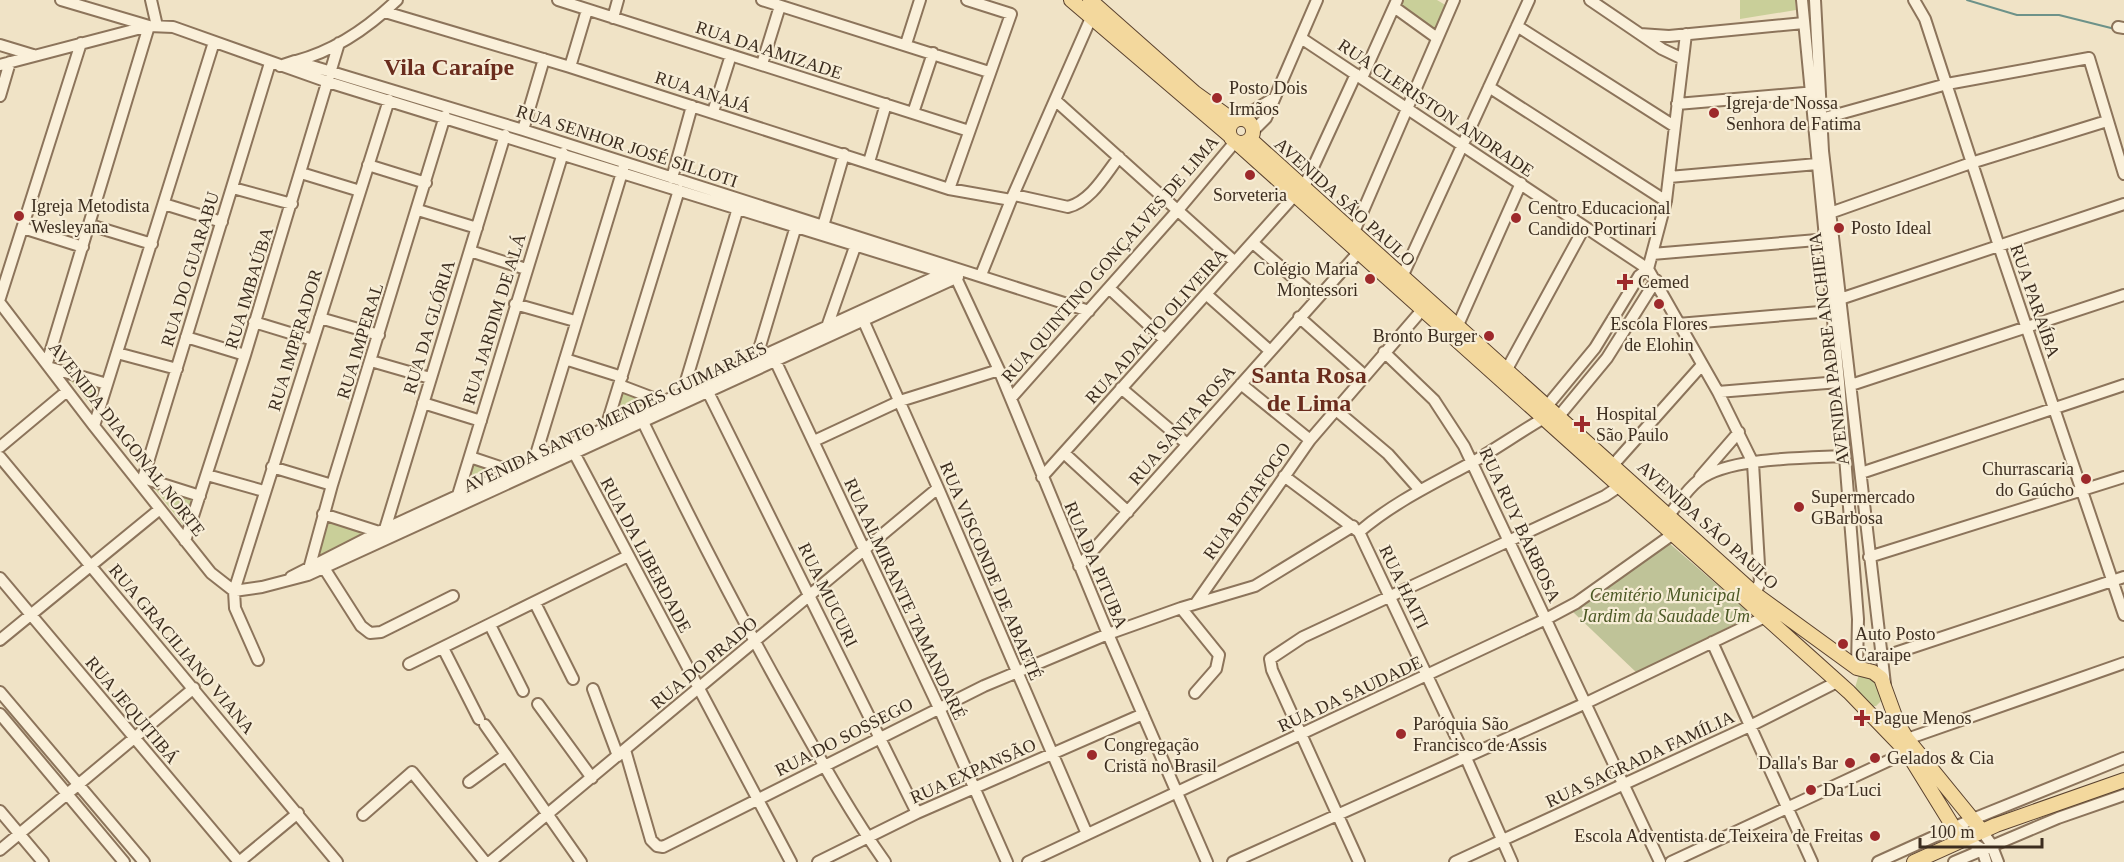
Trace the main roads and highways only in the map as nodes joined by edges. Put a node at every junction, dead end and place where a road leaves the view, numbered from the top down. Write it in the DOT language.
graph roads {
  1 [pos="1071,0"];
  2 [pos="1090,0"];
  3 [pos="1238,120"];
  4 [pos="1241,138"];
  5 [pos="1299,192"];
  6 [pos="1545,412"];
  7 [pos="1857,668"];
  8 [pos="1849,692"];
  9 [pos="1887,693"];
  10 [pos="1867,709"];
  11 [pos="1907,746"];
  12 [pos="2124,780"];
  13 [pos="1982,831"];
  14 [pos="1966,838"];
  15 [pos="1914,862"];
  1 -- 4 [label="main road, AVENIDA SÃO PAULO"];
  2 -- 3 [label="main road, AVENIDA SÃO PAULO"];
  3 -- 4 [label="main road"];
  3 -- 4 [label="main road, AVENIDA SÃO PAULO"];
  4 -- 5 [label="main road, AVENIDA SÃO PAULO"];
  5 -- 6 [label="main road, AVENIDA SÃO PAULO"];
  5 -- 6 [label="main road, AVENIDA SÃO PAULO"];
  6 -- 7 [label="main road, AVENIDA SÃO PAULO"];
  6 -- 8 [label="main road, AVENIDA SÃO PAULO"];
  7 -- 8 [label="main road"];
  7 -- 9 [label="main road, AVENIDA SÃO PAULO"];
  8 -- 10 [label="main road, AVENIDA SÃO PAULO"];
  9 -- 10 [label="main road"];
  9 -- 11 [label="main road, AVENIDA SÃO PAULO"];
  10 -- 11 [label="main road, AVENIDA SÃO PAULO"];
  11 -- 13 [label="main road, AVENIDA SÃO PAULO"];
  11 -- 14 [label="main road, AVENIDA SÃO PAULO"];
  12 -- 13 [label="main road"];
  13 -- 14 [label="main road"];
  14 -- 15 [label="main road"];
}
